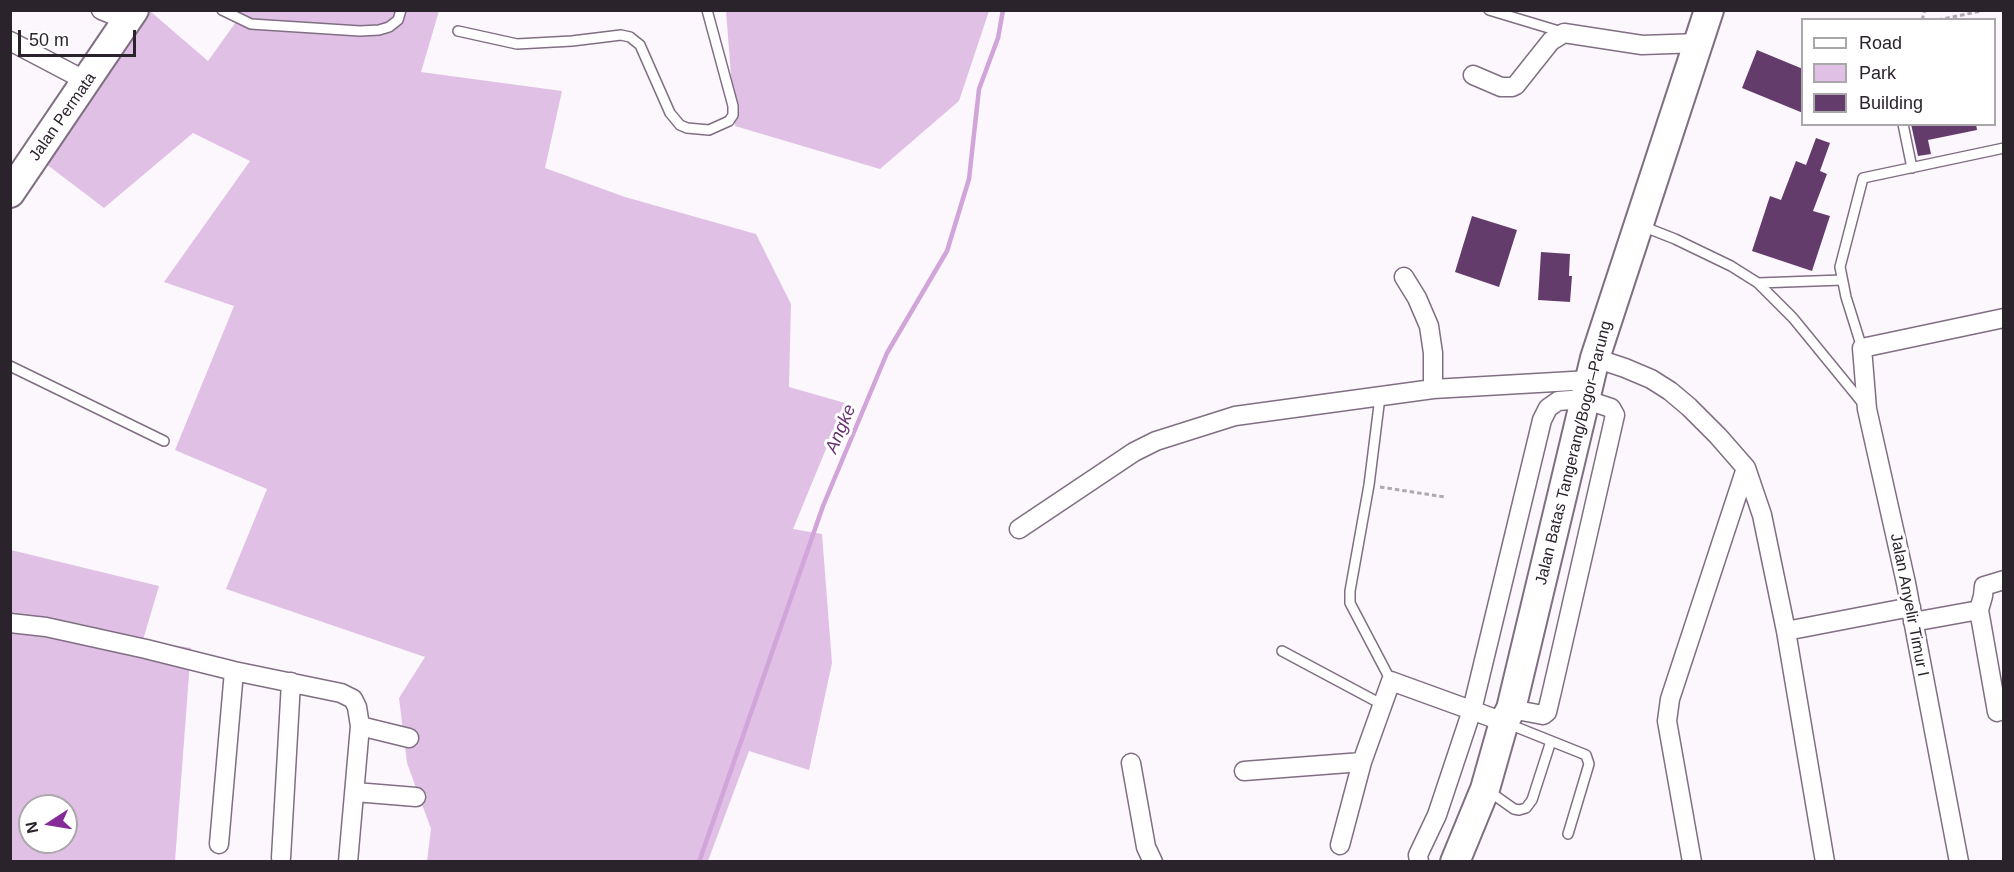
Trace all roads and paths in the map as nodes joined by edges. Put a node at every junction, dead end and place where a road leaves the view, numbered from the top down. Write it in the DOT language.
graph roads {
  1 [pos="101,10"];
  2 [pos="222,10"];
  3 [pos="401,10"];
  4 [pos="706,10"];
  5 [pos="1489,10"];
  6 [pos="1709,10"];
  7 [pos="1986,10"];
  8 [pos="131,16"];
  9 [pos="1948,18"];
  10 [pos="458,31"];
  11 [pos="1564,33"];
  12 [pos="10,40"];
  13 [pos="1700,43"];
  14 [pos="1473,75"];
  15 [pos="88,81"];
  16 [pos="1903,126"];
  17 [pos="2004,147"];
  18 [pos="1912,168"];
  19 [pos="10,193"];
  20 [pos="1637,224"];
  21 [pos="1404,277"];
  22 [pos="1842,280"];
  23 [pos="1758,283"];
  24 [pos="2004,318"];
  25 [pos="1863,348"];
  26 [pos="10,366"];
  27 [pos="1590,379"];
  28 [pos="1433,389"];
  29 [pos="1380,398"];
  30 [pos="1867,409"];
  31 [pos="164,441"];
  32 [pos="1746,468"];
  33 [pos="1369,486"];
  34 [pos="1445,497"];
  35 [pos="1019,529"];
  36 [pos="2004,580"];
  37 [pos="1979,610"];
  38 [pos="1912,615"];
  39 [pos="10,623"];
  40 [pos="1786,631"];
  41 [pos="1282,651"];
  42 [pos="234,671"];
  43 [pos="1391,681"];
  44 [pos="291,682"];
  45 [pos="1383,705"];
  46 [pos="1472,710"];
  47 [pos="1997,711"];
  48 [pos="1508,716"];
  49 [pos="360,726"];
  50 [pos="409,738"];
  51 [pos="1551,741"];
  52 [pos="1362,762"];
  53 [pos="1131,764"];
  54 [pos="1244,771"];
  55 [pos="1485,789"];
  56 [pos="355,792"];
  57 [pos="416,797"];
  58 [pos="1568,834"];
  59 [pos="219,844"];
  60 [pos="1340,845"];
  61 [pos="281,858"];
  62 [pos="348,861"];
  63 [pos="1153,861"];
  64 [pos="1419,861"];
  65 [pos="1455,861"];
  66 [pos="1692,861"];
  67 [pos="1825,861"];
  68 [pos="1959,861"];
  1 -- 8 [label="street"];
  2 -- 3 [label="lane"];
  4 -- 10 [label="lane"];
  5 -- 11 [label="lane"];
  6 -- 13 [label="main road, Jalan Batas Tangerang/Bogor–Parung"];
  7 -- 9 [label="path"];
  8 -- 15 [label="main road, Jalan Permata"];
  11 -- 13 [label="street"];
  11 -- 14 [label="street"];
  12 -- 15 [label="street"];
  13 -- 20 [label="main road, Jalan Batas Tangerang/Bogor–Parung"];
  15 -- 19 [label="main road, Jalan Permata"];
  16 -- 18 [label="lane"];
  17 -- 18 [label="lane"];
  18 -- 22 [label="lane"];
  20 -- 23 [label="lane"];
  20 -- 27 [label="main road, Jalan Batas Tangerang/Bogor–Parung"];
  21 -- 28 [label="street"];
  22 -- 23 [label="lane"];
  22 -- 25 [label="lane"];
  23 -- 30 [label="lane"];
  24 -- 25 [label="street"];
  25 -- 30 [label="street, Jalan Anyelir Timur I"];
  26 -- 31 [label="lane"];
  27 -- 28 [label="street"];
  27 -- 32 [label="street"];
  27 -- 46 [label="street"];
  27 -- 48 [label="main road, Jalan Batas Tangerang/Bogor–Parung"];
  28 -- 29 [label="street"];
  29 -- 33 [label="lane"];
  29 -- 35 [label="street"];
  30 -- 38 [label="street, Jalan Anyelir Timur I"];
  32 -- 40 [label="street"];
  32 -- 66 [label="street"];
  33 -- 34 [label="path"];
  33 -- 43 [label="lane"];
  36 -- 37 [label="street"];
  37 -- 38 [label="street"];
  37 -- 47 [label="street"];
  38 -- 40 [label="street"];
  38 -- 68 [label="street, Jalan Anyelir Timur I"];
  39 -- 42 [label="street"];
  40 -- 67 [label="street"];
  41 -- 45 [label="lane"];
  42 -- 44 [label="street"];
  42 -- 59 [label="street"];
  43 -- 45 [label="street"];
  43 -- 46 [label="street"];
  44 -- 49 [label="street"];
  44 -- 61 [label="street"];
  45 -- 52 [label="street"];
  46 -- 48 [label="street"];
  46 -- 64 [label="street"];
  48 -- 51 [label="lane"];
  48 -- 55 [label="main road, Jalan Batas Tangerang/Bogor–Parung"];
  49 -- 50 [label="street"];
  49 -- 56 [label="street"];
  51 -- 55 [label="lane"];
  51 -- 58 [label="lane"];
  52 -- 54 [label="street"];
  52 -- 60 [label="street"];
  53 -- 63 [label="street"];
  55 -- 65 [label="main road, Jalan Batas Tangerang/Bogor–Parung"];
  56 -- 57 [label="street"];
  56 -- 62 [label="street"];
}
